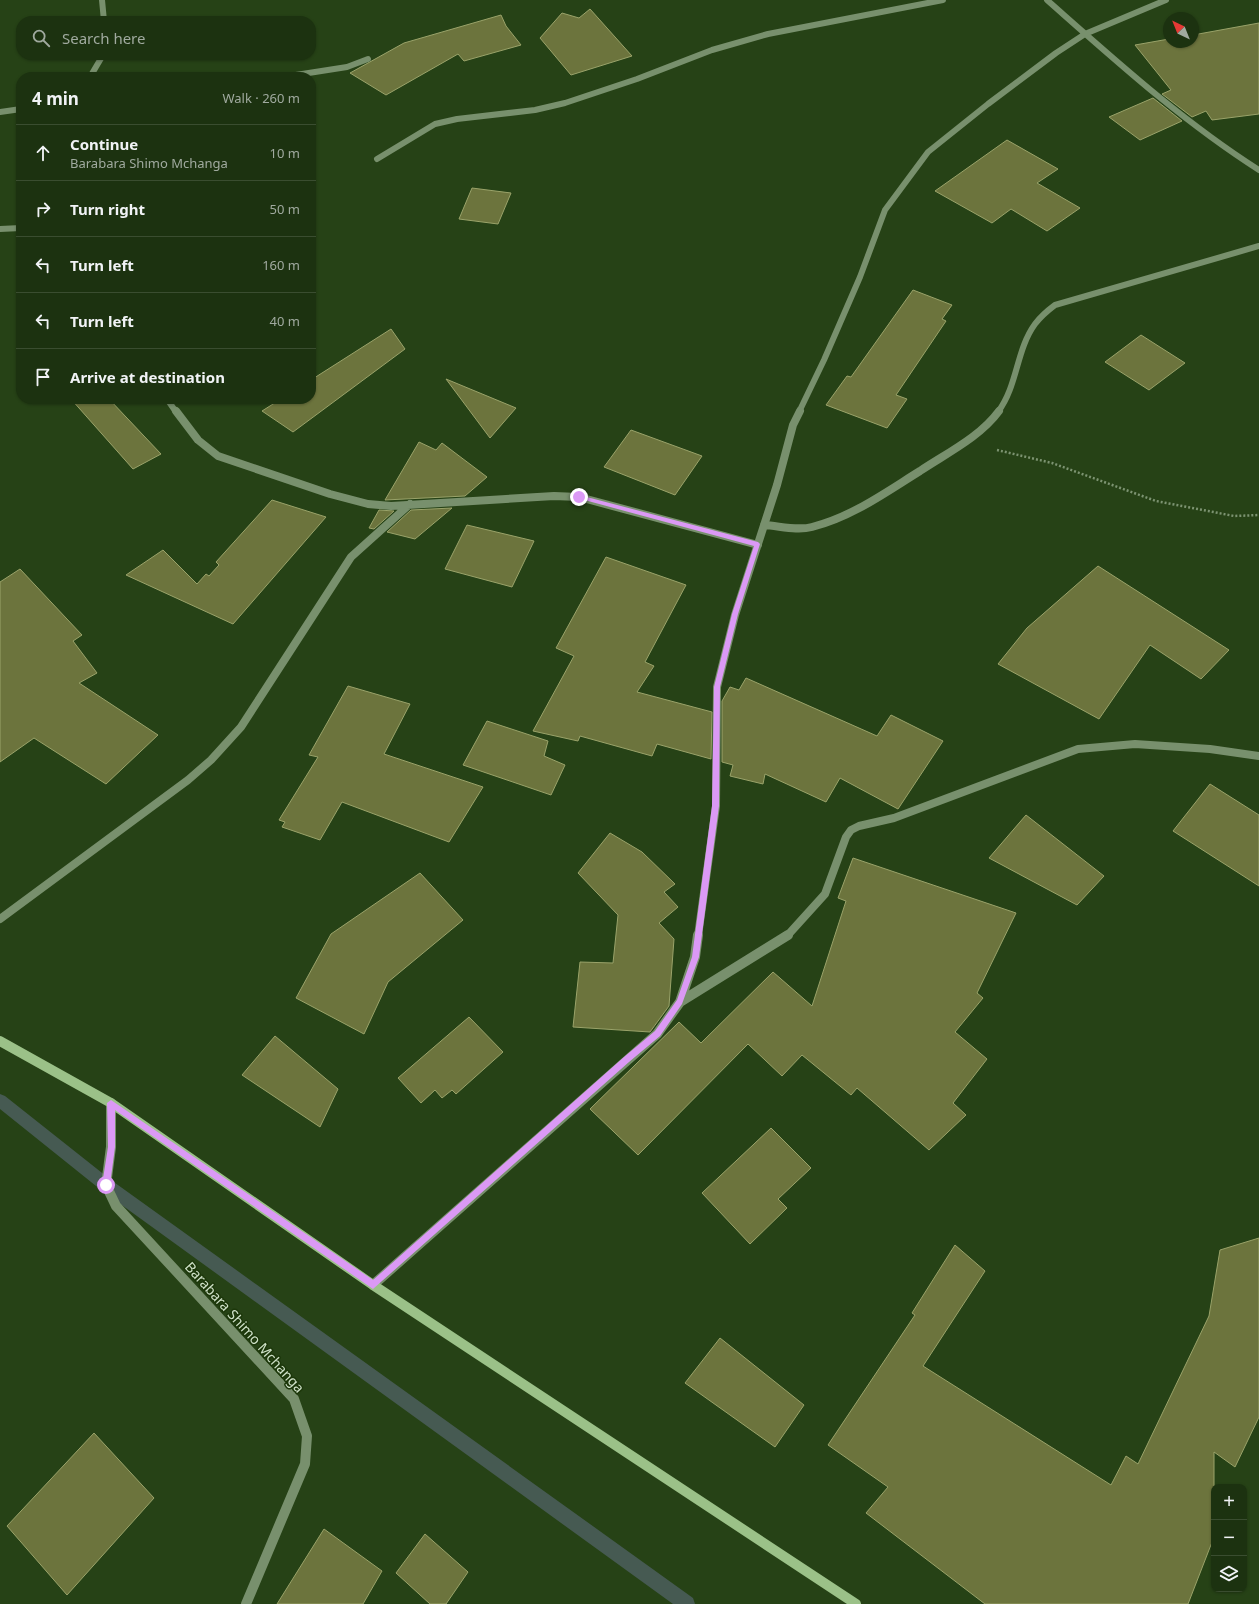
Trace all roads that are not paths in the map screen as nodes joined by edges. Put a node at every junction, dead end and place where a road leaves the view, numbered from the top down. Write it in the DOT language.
graph roads {
  1 [pos="102,0"];
  2 [pos="943,0"];
  3 [pos="1047,0"];
  4 [pos="1166,0"];
  5 [pos="104,16"];
  6 [pos="1085,34"];
  7 [pos="368,59"];
  8 [pos="100,60"];
  9 [pos="93,72"];
  10 [pos="316,73"];
  11 [pos="16,110"];
  12 [pos="0,112"];
  13 [pos="376,159"];
  14 [pos="1259,170"];
  15 [pos="16,228"];
  16 [pos="0,229"];
  17 [pos="1259,246"];
  18 [pos="171,404"];
  19 [pos="410,504"];
  20 [pos="764,525"];
  21 [pos="758,544"];
  22 [pos="1259,756"];
  23 [pos="0,919"];
  24 [pos="680,1002"];
  25 [pos="0,1041"];
  26 [pos="111,1103"];
  27 [pos="373,1285"];
  28 [pos="246,1604"];
  29 [pos="856,1604"];
  1 -- 5 [label="street"];
  2 -- 13 [label="street"];
  3 -- 6 [label="street"];
  4 -- 6 [label="street"];
  6 -- 14 [label="street"];
  6 -- 20 [label="street"];
  7 -- 10 [label="street"];
  8 -- 9 [label="street"];
  11 -- 12 [label="street"];
  15 -- 16 [label="street"];
  17 -- 20 [label="street"];
  18 -- 19 [label="street"];
  19 -- 21 [label="street"];
  19 -- 23 [label="street"];
  20 -- 21 [label="street"];
  21 -- 24 [label="street"];
  22 -- 24 [label="street"];
  24 -- 27 [label="street"];
  25 -- 26 [label="street"];
  26 -- 27 [label="street"];
  26 -- 28 [label="street, Barabara Shimo Mchanga"];
  27 -- 29 [label="street"];
}
